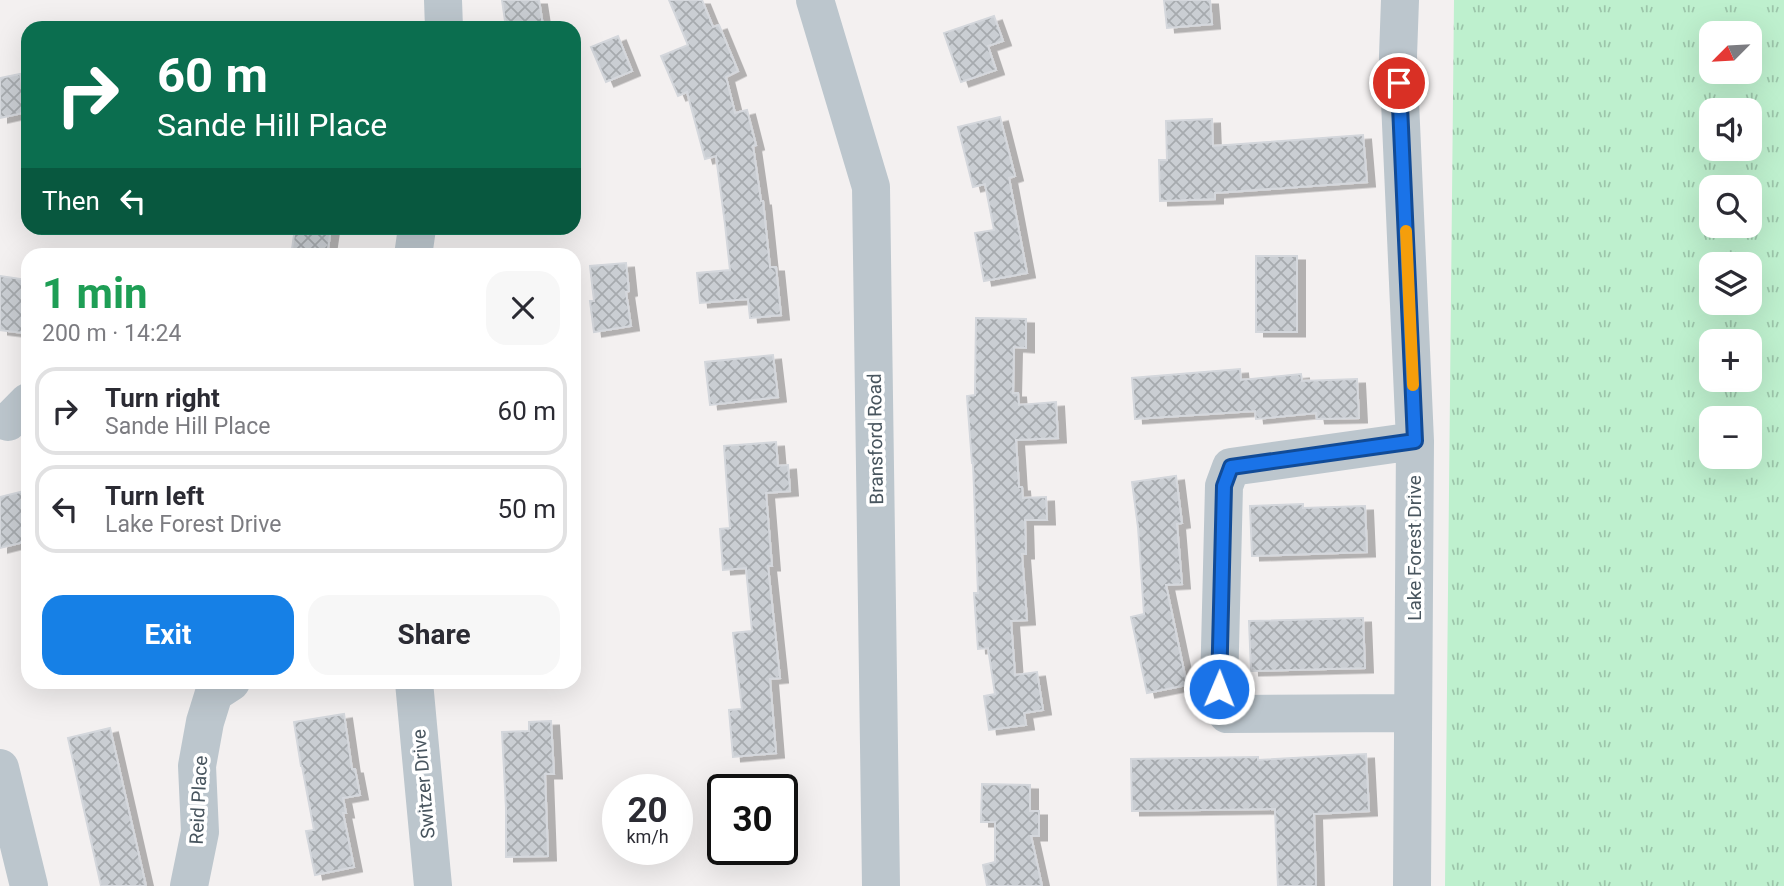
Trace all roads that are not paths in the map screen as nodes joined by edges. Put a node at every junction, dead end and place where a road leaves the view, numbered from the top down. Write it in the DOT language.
graph roads {
  1 [pos="443,0"];
  2 [pos="815,0"];
  3 [pos="1400,0"];
  4 [pos="444,21"];
  5 [pos="1415,441"];
  6 [pos="220,689"];
  7 [pos="415,689"];
  8 [pos="1413,713"];
  9 [pos="0,768"];
  10 [pos="29,886"];
  11 [pos="189,886"];
  12 [pos="433,886"];
  13 [pos="881,886"];
  14 [pos="1412,886"];
  1 -- 4 [label="street"];
  2 -- 13 [label="street, Bransford Road"];
  3 -- 5 [label="street, Lake Forest Drive"];
  5 -- 8 [label="street, Lake Forest Drive"];
  5 -- 8 [label="street"];
  6 -- 11 [label="street, Reid Place"];
  7 -- 12 [label="street, Switzer Drive"];
  8 -- 14 [label="street, Lake Forest Drive"];
  9 -- 10 [label="street"];
}
